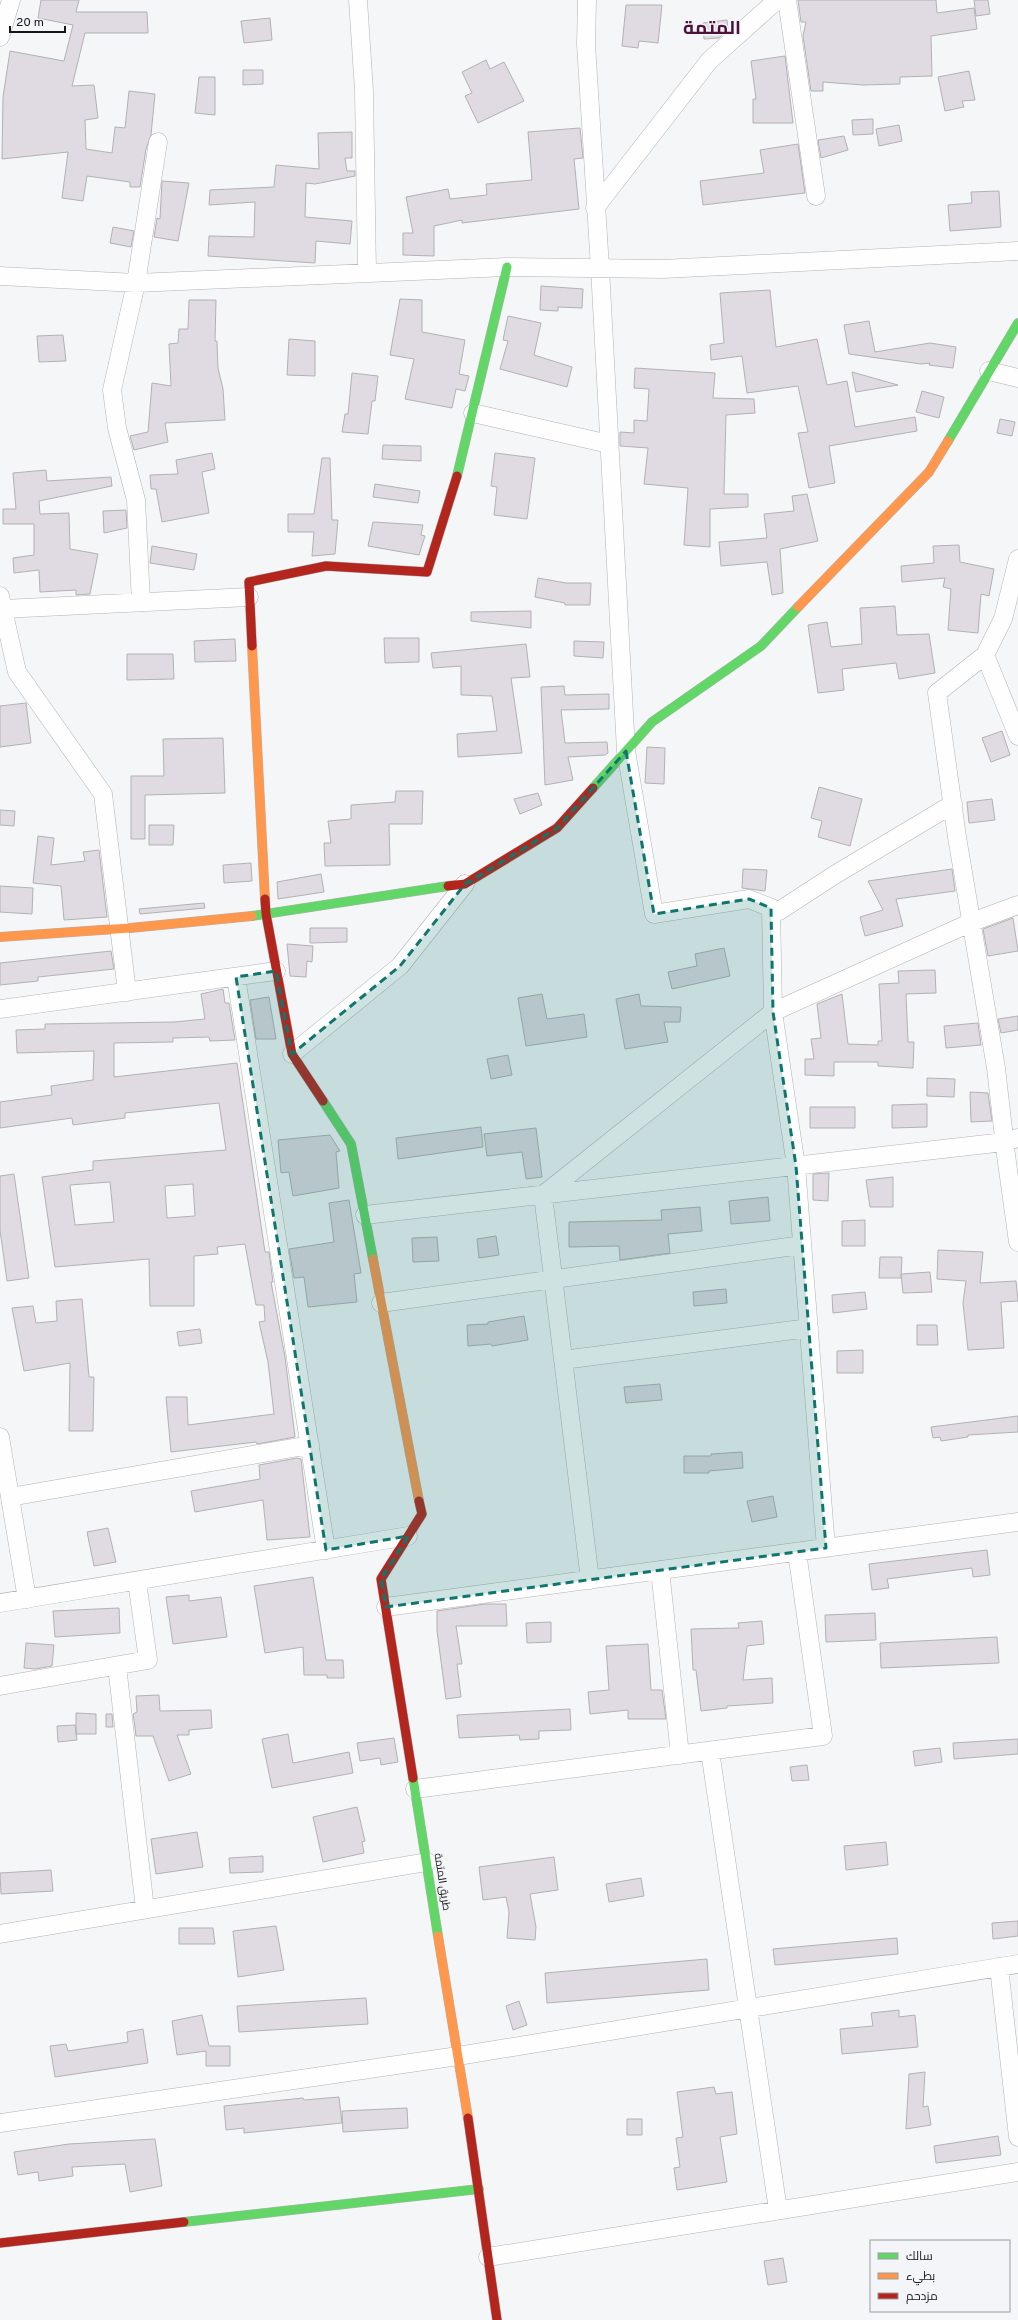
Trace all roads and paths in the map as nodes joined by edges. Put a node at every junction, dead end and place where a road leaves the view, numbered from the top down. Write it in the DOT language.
graph roads {
  1 [pos="11,0"];
  2 [pos="358,0"];
  3 [pos="587,0"];
  4 [pos="777,0"];
  5 [pos="787,0"];
  6 [pos="0,37"];
  7 [pos="158,142"];
  8 [pos="816,196"];
  9 [pos="595,208"];
  10 [pos="1018,251"];
  11 [pos="507,267"];
  12 [pos="600,268"];
  13 [pos="367,272"];
  14 [pos="0,276"];
  15 [pos="136,283"];
  16 [pos="1018,323"];
  17 [pos="990,371"];
  18 [pos="1018,378"];
  19 [pos="472,413"];
  20 [pos="609,444"];
  21 [pos="1018,559"];
  22 [pos="249,597"];
  23 [pos="141,602"];
  24 [pos="1,603"];
  25 [pos="985,655"];
  26 [pos="1018,736"];
  27 [pos="626,751"];
  28 [pos="953,804"];
  29 [pos="465,884"];
  30 [pos="1018,905"];
  31 [pos="771,908"];
  32 [pos="266,914"];
  33 [pos="972,922"];
  34 [pos="119,929"];
  35 [pos="0,937"];
  36 [pos="276,971"];
  37 [pos="236,977"];
  38 [pos="127,992"];
  39 [pos="0,1009"];
  40 [pos="773,1012"];
  41 [pos="292,1054"];
  42 [pos="1011,1140"];
  43 [pos="796,1166"];
  44 [pos="543,1195"];
  45 [pos="365,1215"];
  46 [pos="1018,1242"];
  47 [pos="802,1245"];
  48 [pos="553,1279"];
  49 [pos="381,1303"];
  50 [pos="809,1328"];
  51 [pos="563,1360"];
  52 [pos="0,1437"];
  53 [pos="310,1445"];
  54 [pos="2,1464"];
  55 [pos="10,1497"];
  56 [pos="1018,1522"];
  57 [pos="408,1536"];
  58 [pos="826,1548"];
  59 [pos="326,1550"];
  60 [pos="797,1552"];
  61 [pos="660,1570"];
  62 [pos="590,1580"];
  63 [pos="137,1581"];
  64 [pos="27,1599"];
  65 [pos="0,1603"];
  66 [pos="386,1607"];
  67 [pos="117,1666"];
  68 [pos="0,1686"];
  69 [pos="710,1751"];
  70 [pos="680,1754"];
  71 [pos="415,1789"];
  72 [pos="427,1862"];
  73 [pos="146,1909"];
  74 [pos="0,1934"];
  75 [pos="1018,1964"];
  76 [pos="999,1968"];
  77 [pos="748,2009"];
  78 [pos="458,2056"];
  79 [pos="0,2124"];
  80 [pos="1018,2137"];
  81 [pos="1018,2172"];
  82 [pos="479,2189"];
  83 [pos="778,2210"];
  84 [pos="0,2243"];
  85 [pos="488,2257"];
  86 [pos="497,2320"];
  1 -- 6 [label="street"];
  2 -- 13 [label="street"];
  3 -- 9 [label="street"];
  4 -- 9 [label="street"];
  5 -- 8 [label="street"];
  7 -- 15 [label="street"];
  9 -- 12 [label="street"];
  10 -- 12 [label="street"];
  11 -- 12 [label="street"];
  11 -- 13 [label="street"];
  11 -- 19 [label="street"];
  12 -- 20 [label="street"];
  13 -- 15 [label="street"];
  14 -- 15 [label="street"];
  15 -- 23 [label="street"];
  16 -- 17 [label="street"];
  17 -- 18 [label="street"];
  17 -- 27 [label="street"];
  19 -- 20 [label="street"];
  19 -- 22 [label="street"];
  20 -- 27 [label="street"];
  21 -- 25 [label="street"];
  22 -- 23 [label="street"];
  22 -- 32 [label="street"];
  23 -- 24 [label="street"];
  24 -- 34 [label="street"];
  25 -- 26 [label="street"];
  25 -- 28 [label="street"];
  27 -- 29 [label="street"];
  27 -- 31 [label="street"];
  28 -- 31 [label="street"];
  28 -- 33 [label="street"];
  29 -- 32 [label="street"];
  29 -- 41 [label="street"];
  30 -- 33 [label="street"];
  31 -- 40 [label="street"];
  32 -- 34 [label="street"];
  32 -- 36 [label="street"];
  33 -- 40 [label="street"];
  33 -- 42 [label="street"];
  34 -- 35 [label="street"];
  34 -- 38 [label="street"];
  36 -- 37 [label="street"];
  36 -- 41 [label="street"];
  37 -- 38 [label="street"];
  37 -- 53 [label="street"];
  38 -- 39 [label="street"];
  40 -- 43 [label="street"];
  40 -- 44 [label="street"];
  41 -- 45 [label="street"];
  42 -- 43 [label="street"];
  42 -- 46 [label="street"];
  43 -- 44 [label="street"];
  43 -- 47 [label="street"];
  44 -- 45 [label="street"];
  44 -- 48 [label="street"];
  45 -- 49 [label="street"];
  47 -- 48 [label="street"];
  47 -- 50 [label="street"];
  48 -- 49 [label="street"];
  48 -- 51 [label="street"];
  49 -- 57 [label="street"];
  50 -- 51 [label="street"];
  50 -- 58 [label="street"];
  51 -- 62 [label="street"];
  52 -- 54 [label="street"];
  53 -- 55 [label="street"];
  53 -- 59 [label="street"];
  54 -- 55 [label="street"];
  55 -- 64 [label="street"];
  56 -- 58 [label="street"];
  57 -- 59 [label="street"];
  57 -- 66 [label="street, طريق المتمة"];
  58 -- 60 [label="street"];
  59 -- 63 [label="street"];
  60 -- 61 [label="street"];
  60 -- 69 [label="street"];
  61 -- 62 [label="street"];
  61 -- 70 [label="street"];
  62 -- 66 [label="street"];
  63 -- 64 [label="street"];
  63 -- 67 [label="street"];
  64 -- 65 [label="street"];
  66 -- 71 [label="street, طريق المتمة"];
  67 -- 68 [label="street"];
  67 -- 73 [label="street"];
  69 -- 70 [label="street"];
  69 -- 77 [label="street"];
  70 -- 71 [label="street"];
  71 -- 72 [label="street, طريق المتمة"];
  72 -- 73 [label="street"];
  72 -- 78 [label="street, طريق المتمة"];
  73 -- 74 [label="street"];
  75 -- 76 [label="street"];
  76 -- 77 [label="street"];
  76 -- 80 [label="street"];
  77 -- 78 [label="street"];
  77 -- 83 [label="street"];
  78 -- 79 [label="street"];
  78 -- 82 [label="street, طريق المتمة"];
  81 -- 83 [label="street"];
  82 -- 84 [label="street"];
  82 -- 85 [label="street, طريق المتمة"];
  83 -- 85 [label="street"];
  85 -- 86 [label="street, طريق المتمة"];
}
